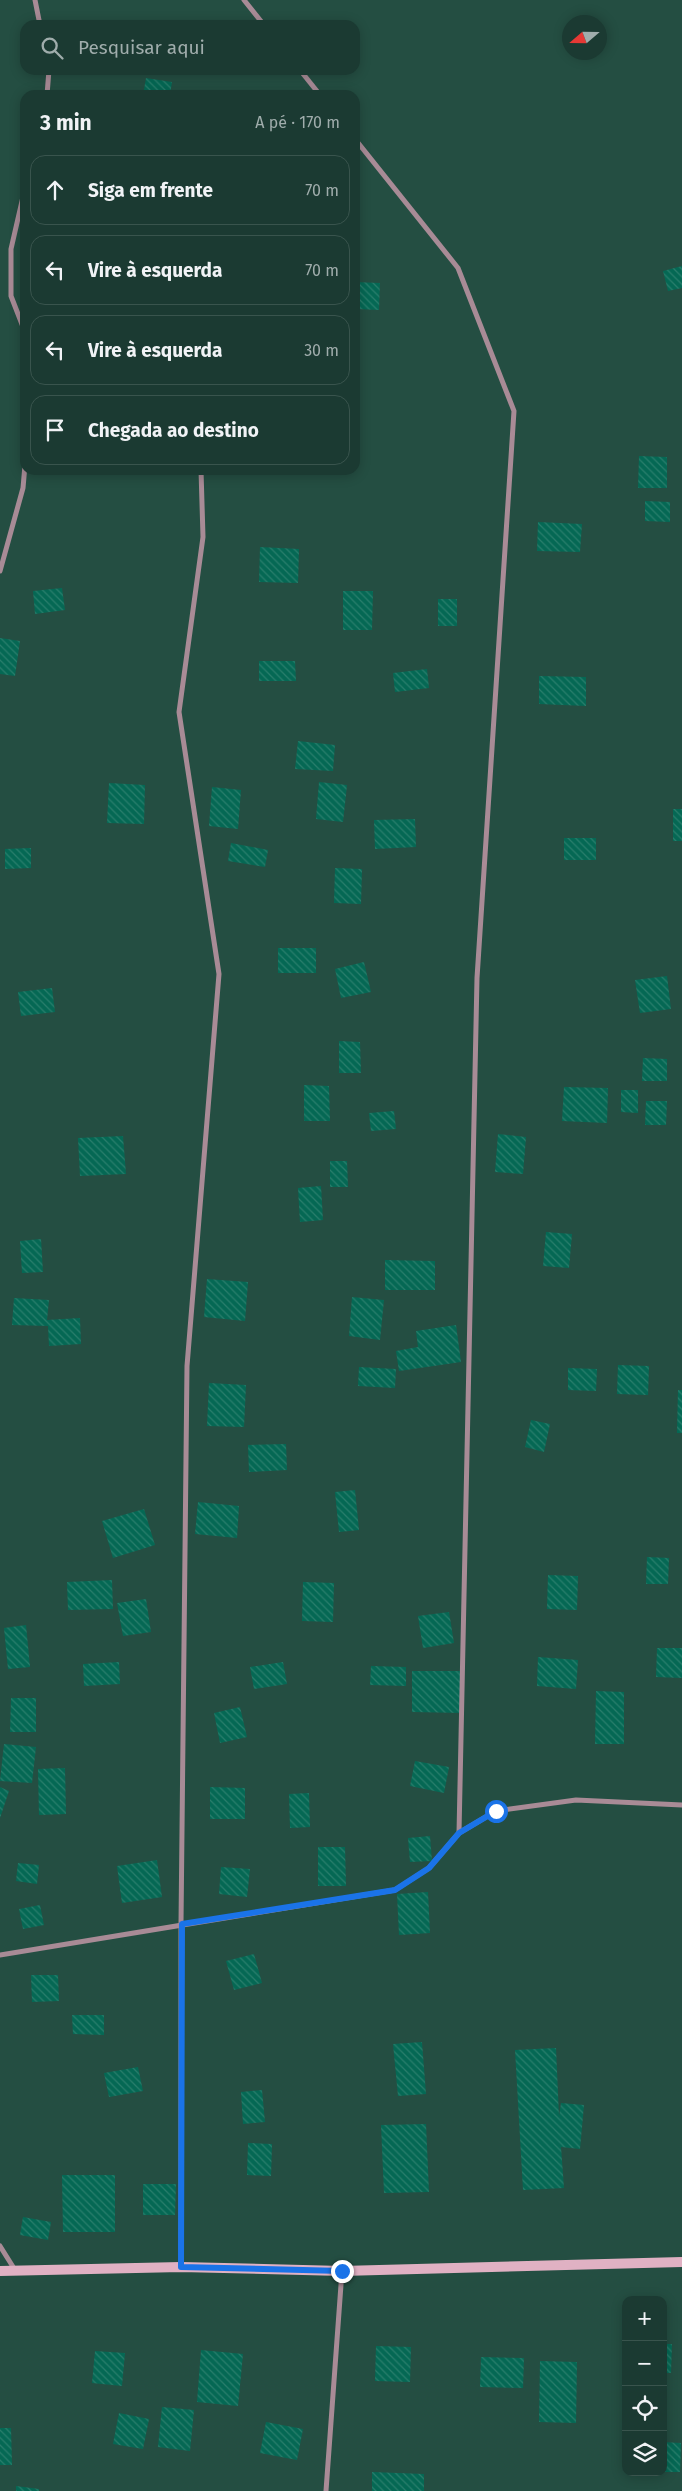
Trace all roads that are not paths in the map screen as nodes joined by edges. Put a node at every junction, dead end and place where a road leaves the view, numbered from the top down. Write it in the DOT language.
graph roads {
  1 [pos="35,0"];
  2 [pos="244,0"];
  3 [pos="39,20"];
  4 [pos="260,20"];
  5 [pos="49,75"];
  6 [pos="304,75"];
  7 [pos="47,90"];
  8 [pos="316,90"];
  9 [pos="360,145"];
  10 [pos="20,208"];
  11 [pos="20,319"];
  12 [pos="24,475"];
  13 [pos="201,475"];
  14 [pos="0,571"];
  15 [pos="682,1805"];
  16 [pos="459,1833"];
  17 [pos="182,1924"];
  18 [pos="0,1955"];
  19 [pos="0,2246"];
  20 [pos="682,2262"];
  21 [pos="181,2267"];
  22 [pos="15,2270"];
  23 [pos="0,2271"];
  24 [pos="342,2271"];
  25 [pos="326,2491"];
  1 -- 3 [label="street"];
  2 -- 4 [label="street"];
  5 -- 7 [label="street"];
  6 -- 8 [label="street"];
  9 -- 16 [label="street"];
  10 -- 11 [label="street"];
  12 -- 14 [label="street"];
  13 -- 17 [label="street"];
  15 -- 16 [label="street"];
  16 -- 17 [label="street"];
  17 -- 18 [label="street"];
  17 -- 21 [label="street"];
  19 -- 22 [label="street"];
  20 -- 24 [label="street"];
  21 -- 22 [label="street"];
  21 -- 24 [label="street"];
  22 -- 23 [label="street"];
  24 -- 25 [label="street"];
}
